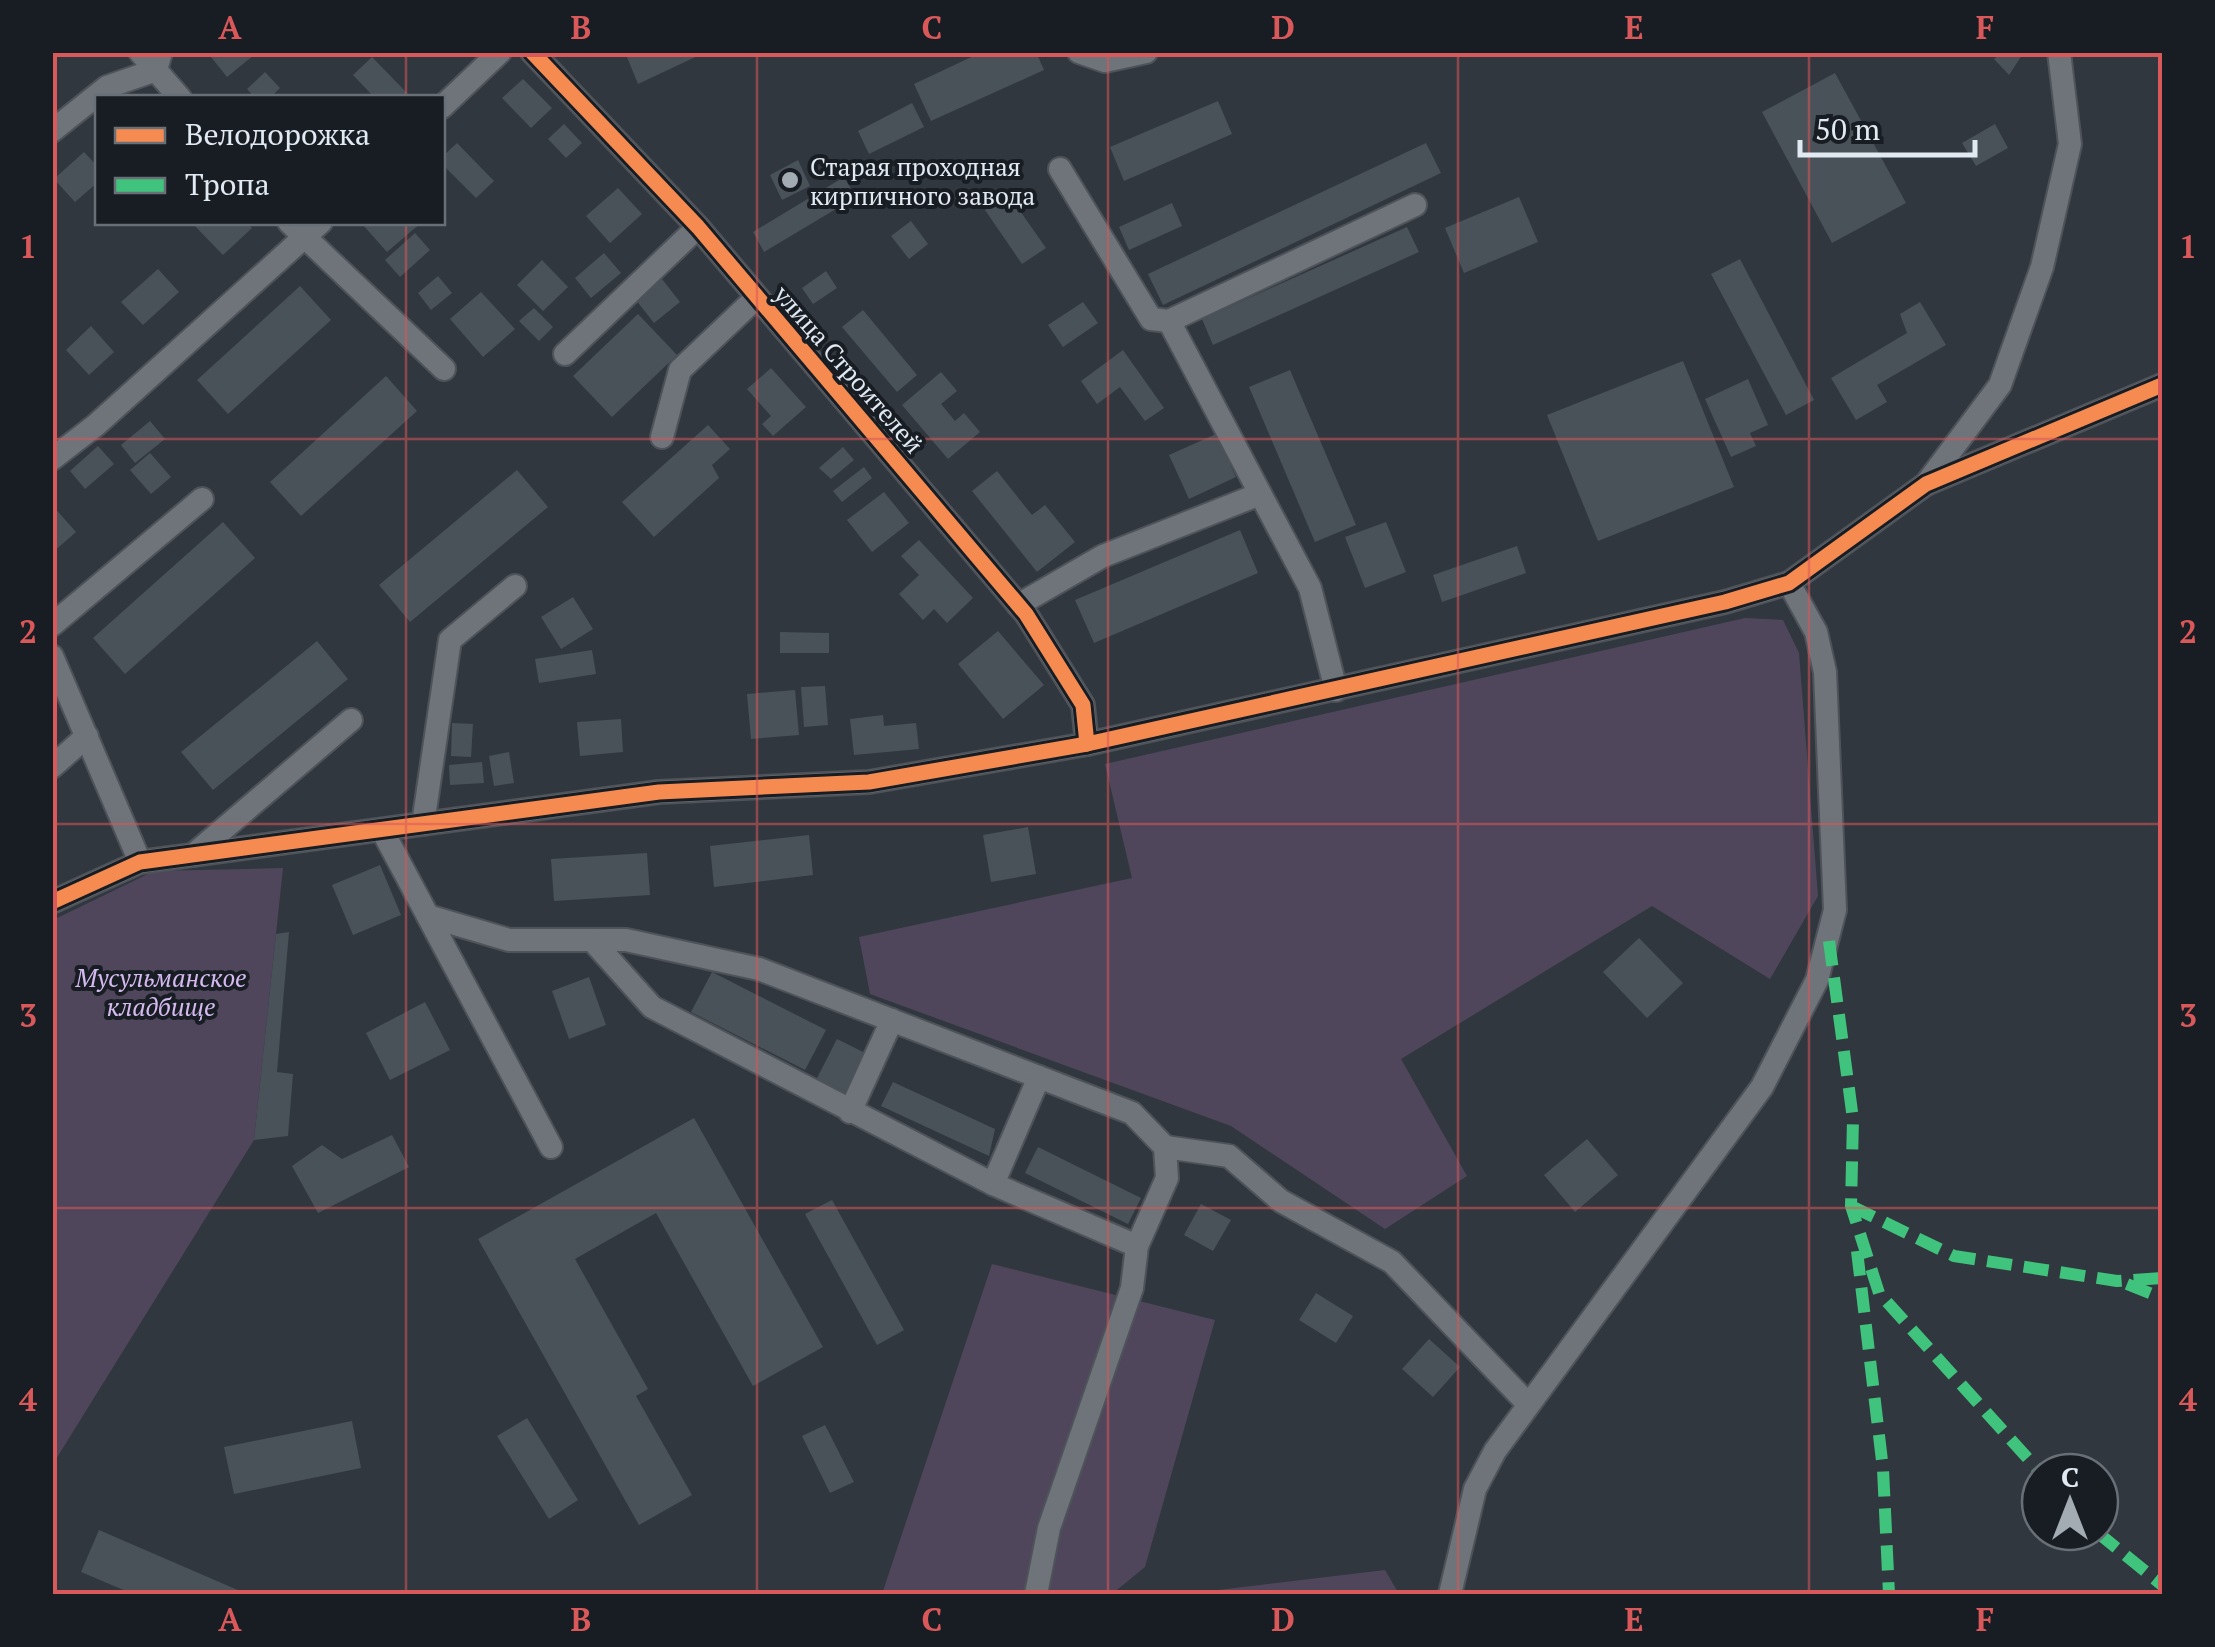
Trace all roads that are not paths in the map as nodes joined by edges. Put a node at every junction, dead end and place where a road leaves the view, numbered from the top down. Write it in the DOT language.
graph roads {
  1 [pos="140,52"];
  2 [pos="500,52"];
  3 [pos="532,52"];
  4 [pos="1078,52"];
  5 [pos="1146,52"];
  6 [pos="2059,52"];
  7 [pos="159,61"];
  8 [pos="98,95"];
  9 [pos="178,95"];
  10 [pos="95,97"];
  11 [pos="445,104"];
  12 [pos="52,131"];
  13 [pos="1060,169"];
  14 [pos="1415,204"];
  15 [pos="698,227"];
  16 [pos="304,228"];
  17 [pos="756,298"];
  18 [pos="1168,322"];
  19 [pos="565,354"];
  20 [pos="444,370"];
  21 [pos="2162,385"];
  22 [pos="662,438"];
  23 [pos="52,459"];
  24 [pos="1926,484"];
  25 [pos="1260,494"];
  26 [pos="202,499"];
  27 [pos="1789,583"];
  28 [pos="514,586"];
  29 [pos="1018,605"];
  30 [pos="52,625"];
  31 [pos="52,656"];
  32 [pos="1336,690"];
  33 [pos="351,720"];
  34 [pos="87,736"];
  35 [pos="1087,744"];
  36 [pos="52,767"];
  37 [pos="424,824"];
  38 [pos="382,830"];
  39 [pos="193,855"];
  40 [pos="140,862"];
  41 [pos="52,902"];
  42 [pos="428,916"];
  43 [pos="592,940"];
  44 [pos="892,1020"];
  45 [pos="1038,1077"];
  46 [pos="850,1112"];
  47 [pos="551,1146"];
  48 [pos="1166,1147"];
  49 [pos="993,1184"];
  50 [pos="1137,1246"];
  51 [pos="1527,1403"];
  52 [pos="1036,1594"];
  53 [pos="1450,1594"];
  1 -- 7 [label="street"];
  2 -- 11 [label="street"];
  3 -- 15 [label="street, улица Строителей"];
  4 -- 5 [label="street"];
  6 -- 24 [label="street"];
  7 -- 8 [label="street"];
  7 -- 9 [label="street"];
  10 -- 12 [label="street"];
  13 -- 18 [label="street"];
  14 -- 18 [label="street"];
  15 -- 17 [label="street, улица Строителей"];
  15 -- 19 [label="street"];
  16 -- 20 [label="street"];
  16 -- 23 [label="street"];
  17 -- 22 [label="street"];
  17 -- 29 [label="street, улица Строителей"];
  18 -- 25 [label="street"];
  21 -- 24 [label="street"];
  24 -- 27 [label="street"];
  25 -- 29 [label="street"];
  25 -- 32 [label="street"];
  26 -- 30 [label="street"];
  27 -- 32 [label="street"];
  27 -- 51 [label="street"];
  28 -- 37 [label="street"];
  29 -- 35 [label="street, улица Строителей"];
  31 -- 34 [label="street"];
  32 -- 35 [label="street"];
  33 -- 39 [label="street"];
  34 -- 36 [label="street"];
  34 -- 40 [label="street"];
  35 -- 37 [label="street"];
  37 -- 38 [label="street"];
  38 -- 39 [label="street"];
  38 -- 42 [label="street"];
  39 -- 40 [label="street"];
  40 -- 41 [label="street"];
  42 -- 43 [label="street"];
  42 -- 47 [label="street"];
  43 -- 44 [label="street"];
  43 -- 46 [label="street"];
  44 -- 45 [label="street"];
  44 -- 46 [label="street"];
  45 -- 48 [label="street"];
  45 -- 49 [label="street"];
  46 -- 49 [label="street"];
  48 -- 50 [label="street"];
  48 -- 51 [label="street"];
  49 -- 50 [label="street"];
  50 -- 52 [label="street"];
  51 -- 53 [label="street"];
}
